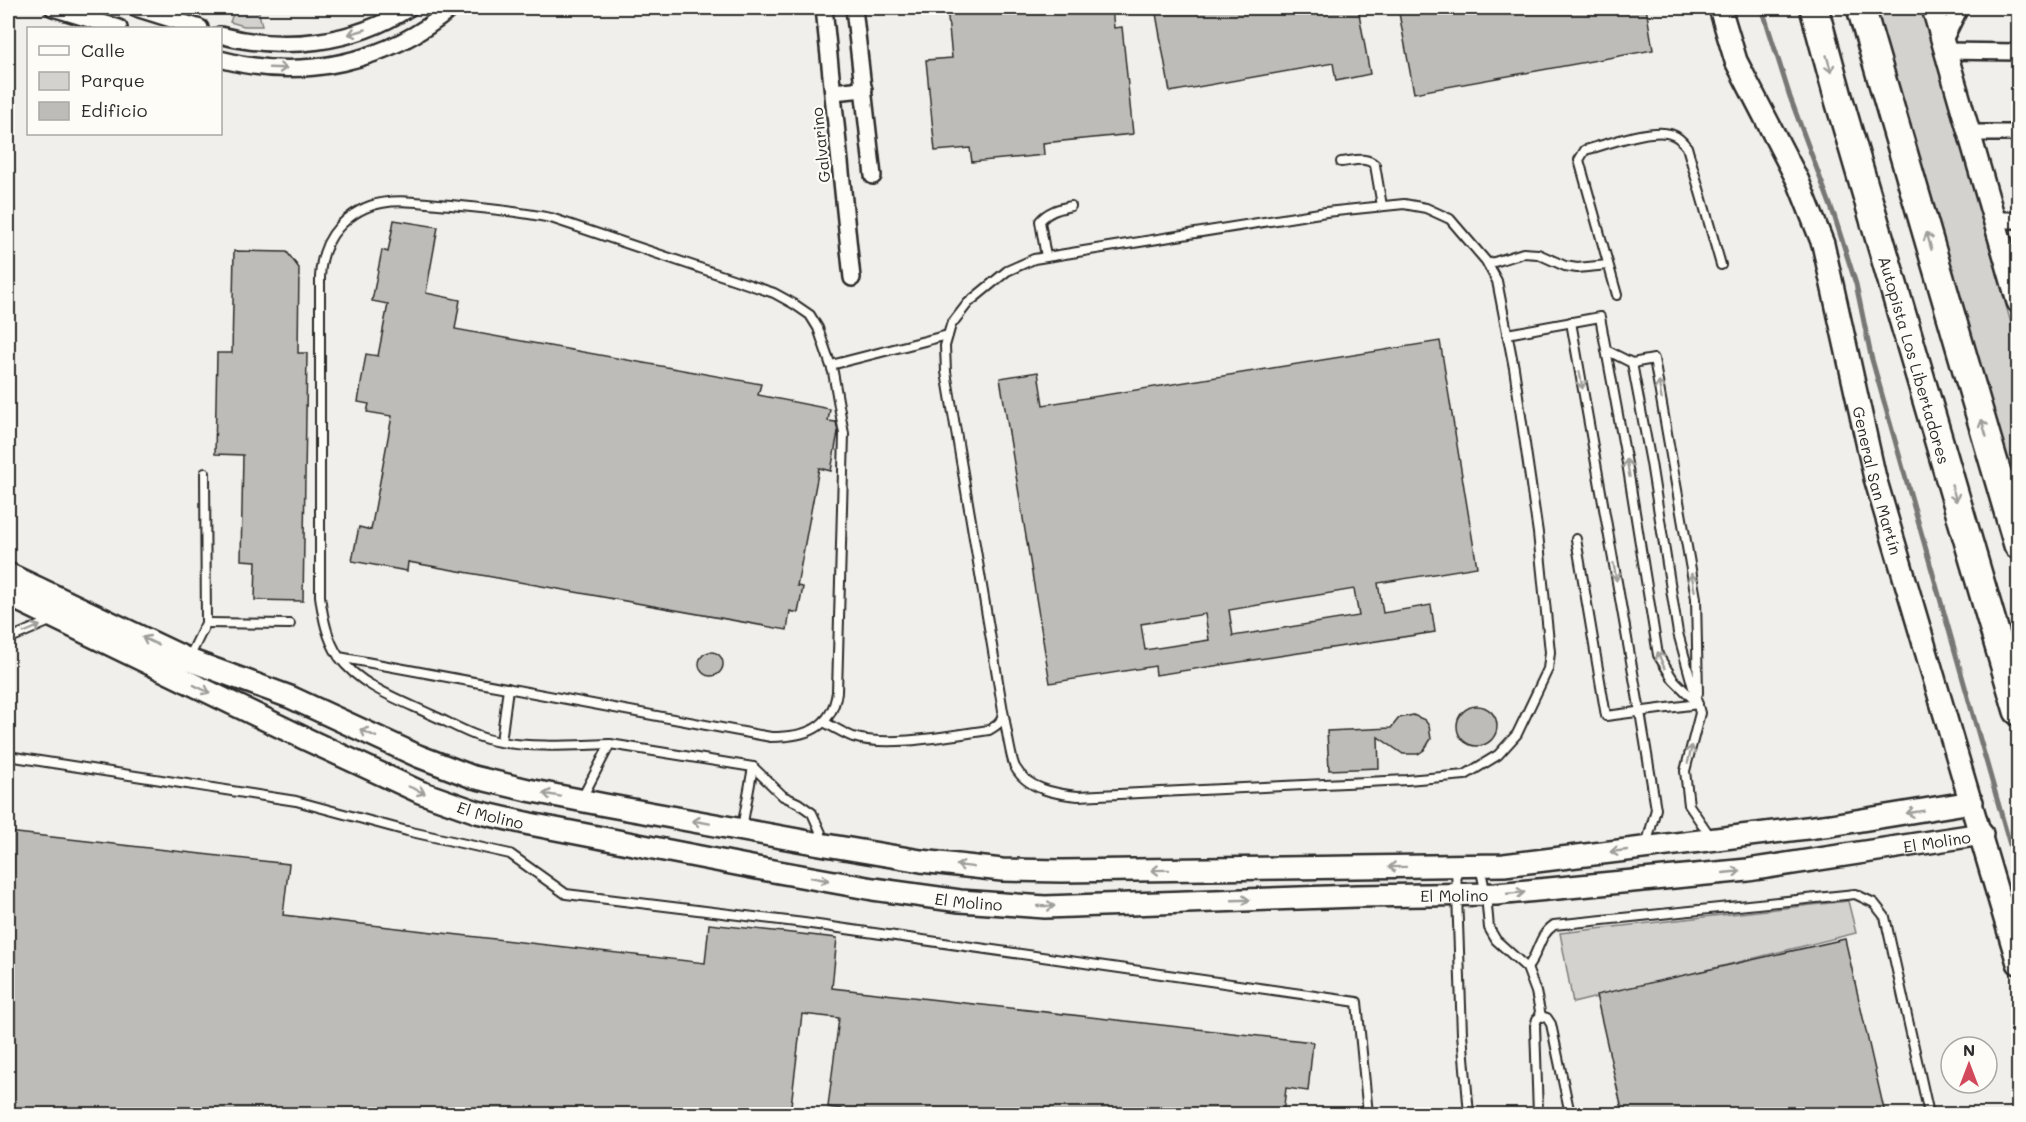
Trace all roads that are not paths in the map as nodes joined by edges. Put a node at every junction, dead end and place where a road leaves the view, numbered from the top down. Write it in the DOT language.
graph roads {
  1 [pos="54,8"];
  2 [pos="136,8"];
  3 [pos="410,8"];
  4 [pos="452,8"];
  5 [pos="825,8"];
  6 [pos="854,8"];
  7 [pos="1720,8"];
  8 [pos="1814,8"];
  9 [pos="1862,8"];
  10 [pos="1933,8"];
  11 [pos="1960,8"];
  12 [pos="116,27"];
  13 [pos="197,27"];
  14 [pos="222,35"];
  15 [pos="1943,48"];
  16 [pos="2019,52"];
  17 [pos="222,60"];
  18 [pos="864,89"];
  19 [pos="833,92"];
  20 [pos="1968,133"];
  21 [pos="2019,133"];
  22 [pos="8,151"];
  23 [pos="1341,162"];
  24 [pos="873,176"];
  25 [pos="1071,206"];
  26 [pos="1382,206"];
  27 [pos="1994,220"];
  28 [pos="2019,220"];
  29 [pos="10,252"];
  30 [pos="1046,257"];
  31 [pos="1488,264"];
  32 [pos="1608,265"];
  33 [pos="1721,265"];
  34 [pos="852,278"];
  35 [pos="1617,295"];
  36 [pos="2019,302"];
  37 [pos="1571,322"];
  38 [pos="948,334"];
  39 [pos="1508,334"];
  40 [pos="1606,350"];
  41 [pos="1632,363"];
  42 [pos="831,365"];
  43 [pos="205,473"];
  44 [pos="1576,538"];
  45 [pos="2019,544"];
  46 [pos="8,574"];
  47 [pos="8,595"];
  48 [pos="60,609"];
  49 [pos="206,623"];
  50 [pos="290,624"];
  51 [pos="8,639"];
  52 [pos="339,657"];
  53 [pos="189,660"];
  54 [pos="508,688"];
  55 [pos="1698,704"];
  56 [pos="321,711"];
  57 [pos="1003,711"];
  58 [pos="2019,711"];
  59 [pos="1640,712"];
  60 [pos="824,722"];
  61 [pos="308,740"];
  62 [pos="501,742"];
  63 [pos="610,744"];
  64 [pos="8,756"];
  65 [pos="753,767"];
  66 [pos="581,800"];
  67 [pos="1972,802"];
  68 [pos="610,805"];
  69 [pos="1832,825"];
  70 [pos="741,829"];
  71 [pos="1982,834"];
  72 [pos="602,838"];
  73 [pos="1713,840"];
  74 [pos="820,844"];
  75 [pos="1646,848"];
  76 [pos="1823,859"];
  77 [pos="1456,866"];
  78 [pos="1480,866"];
  79 [pos="998,870"];
  80 [pos="1457,895"];
  81 [pos="1486,895"];
  82 [pos="987,904"];
  83 [pos="2019,963"];
  84 [pos="1527,968"];
  85 [pos="1541,1016"];
  86 [pos="1368,1114"];
  87 [pos="1469,1114"];
  88 [pos="1538,1114"];
  89 [pos="1570,1114"];
  90 [pos="1929,1114"];
  1 -- 12 [label="street"];
  2 -- 13 [label="street"];
  3 -- 14 [label="street, one-way"];
  17 -- 4 [label="street, one-way"];
  5 -- 19 [label="street, Galvarino"];
  6 -- 18 [label="street"];
  7 -- 67 [label="street, General San Martín"];
  8 -- 58 [label="highway, Autopista Los Libertadores, one-way"];
  45 -- 9 [label="highway, one-way"];
  10 -- 15 [label="street"];
  11 -- 15 [label="street"];
  15 -- 16 [label="street"];
  15 -- 20 [label="street"];
  18 -- 19 [label="street"];
  18 -- 24 [label="street"];
  19 -- 34 [label="street, Galvarino"];
  20 -- 21 [label="street"];
  20 -- 27 [label="street"];
  22 -- 29 [label="lane"];
  23 -- 26 [label="lane"];
  25 -- 30 [label="lane"];
  26 -- 30 [label="lane"];
  26 -- 31 [label="lane"];
  27 -- 28 [label="street"];
  27 -- 36 [label="street"];
  30 -- 38 [label="lane"];
  31 -- 32 [label="lane"];
  31 -- 39 [label="lane"];
  32 -- 33 [label="lane"];
  32 -- 35 [label="lane"];
  37 -- 39 [label="lane"];
  37 -- 40 [label="lane"];
  37 -- 59 [label="lane, one-way"];
  38 -- 42 [label="lane"];
  38 -- 57 [label="lane"];
  39 -- 57 [label="lane"];
  40 -- 41 [label="lane"];
  55 -- 40 [label="lane, one-way"];
  41 -- 55 [label="lane"];
  55 -- 41 [label="lane, one-way"];
  42 -- 52 [label="lane"];
  42 -- 60 [label="lane"];
  43 -- 49 [label="lane"];
  44 -- 59 [label="lane"];
  46 -- 48 [label="street, El Molino"];
  47 -- 48 [label="street, El Molino"];
  51 -- 48 [label="lane, one-way"];
  53 -- 48 [label="street, El Molino, one-way"];
  48 -- 61 [label="street, El Molino, one-way"];
  49 -- 50 [label="lane"];
  49 -- 53 [label="lane"];
  52 -- 54 [label="lane"];
  52 -- 62 [label="lane"];
  53 -- 56 [label="street, El Molino"];
  54 -- 60 [label="lane"];
  54 -- 62 [label="lane"];
  55 -- 59 [label="lane"];
  73 -- 55 [label="lane, one-way"];
  56 -- 61 [label="street"];
  66 -- 56 [label="street, El Molino, one-way"];
  57 -- 60 [label="lane"];
  59 -- 75 [label="lane"];
  61 -- 72 [label="street, El Molino, one-way"];
  62 -- 63 [label="lane"];
  63 -- 65 [label="lane"];
  63 -- 66 [label="lane"];
  64 -- 86 [label="lane"];
  65 -- 70 [label="lane"];
  65 -- 74 [label="lane"];
  66 -- 68 [label="street, El Molino"];
  67 -- 69 [label="street, El Molino, one-way"];
  67 -- 71 [label="street, General San Martín"];
  70 -- 68 [label="street, El Molino, one-way"];
  68 -- 72 [label="street"];
  69 -- 73 [label="street, El Molino"];
  69 -- 76 [label="street"];
  70 -- 74 [label="street, El Molino"];
  71 -- 76 [label="street, El Molino"];
  71 -- 83 [label="street, General San Martín"];
  72 -- 82 [label="street, El Molino, one-way"];
  73 -- 75 [label="street, El Molino"];
  79 -- 74 [label="street, El Molino, one-way"];
  75 -- 78 [label="street, El Molino, one-way"];
  81 -- 76 [label="street, El Molino, one-way"];
  77 -- 78 [label="street, El Molino"];
  77 -- 79 [label="street, El Molino, one-way"];
  77 -- 80 [label="lane"];
  78 -- 81 [label="lane"];
  79 -- 82 [label="street"];
  80 -- 81 [label="street, El Molino"];
  82 -- 80 [label="street, El Molino, one-way"];
  80 -- 87 [label="lane"];
  81 -- 84 [label="lane"];
  84 -- 85 [label="lane"];
  84 -- 90 [label="lane"];
  85 -- 88 [label="lane"];
  85 -- 89 [label="lane"];
}
